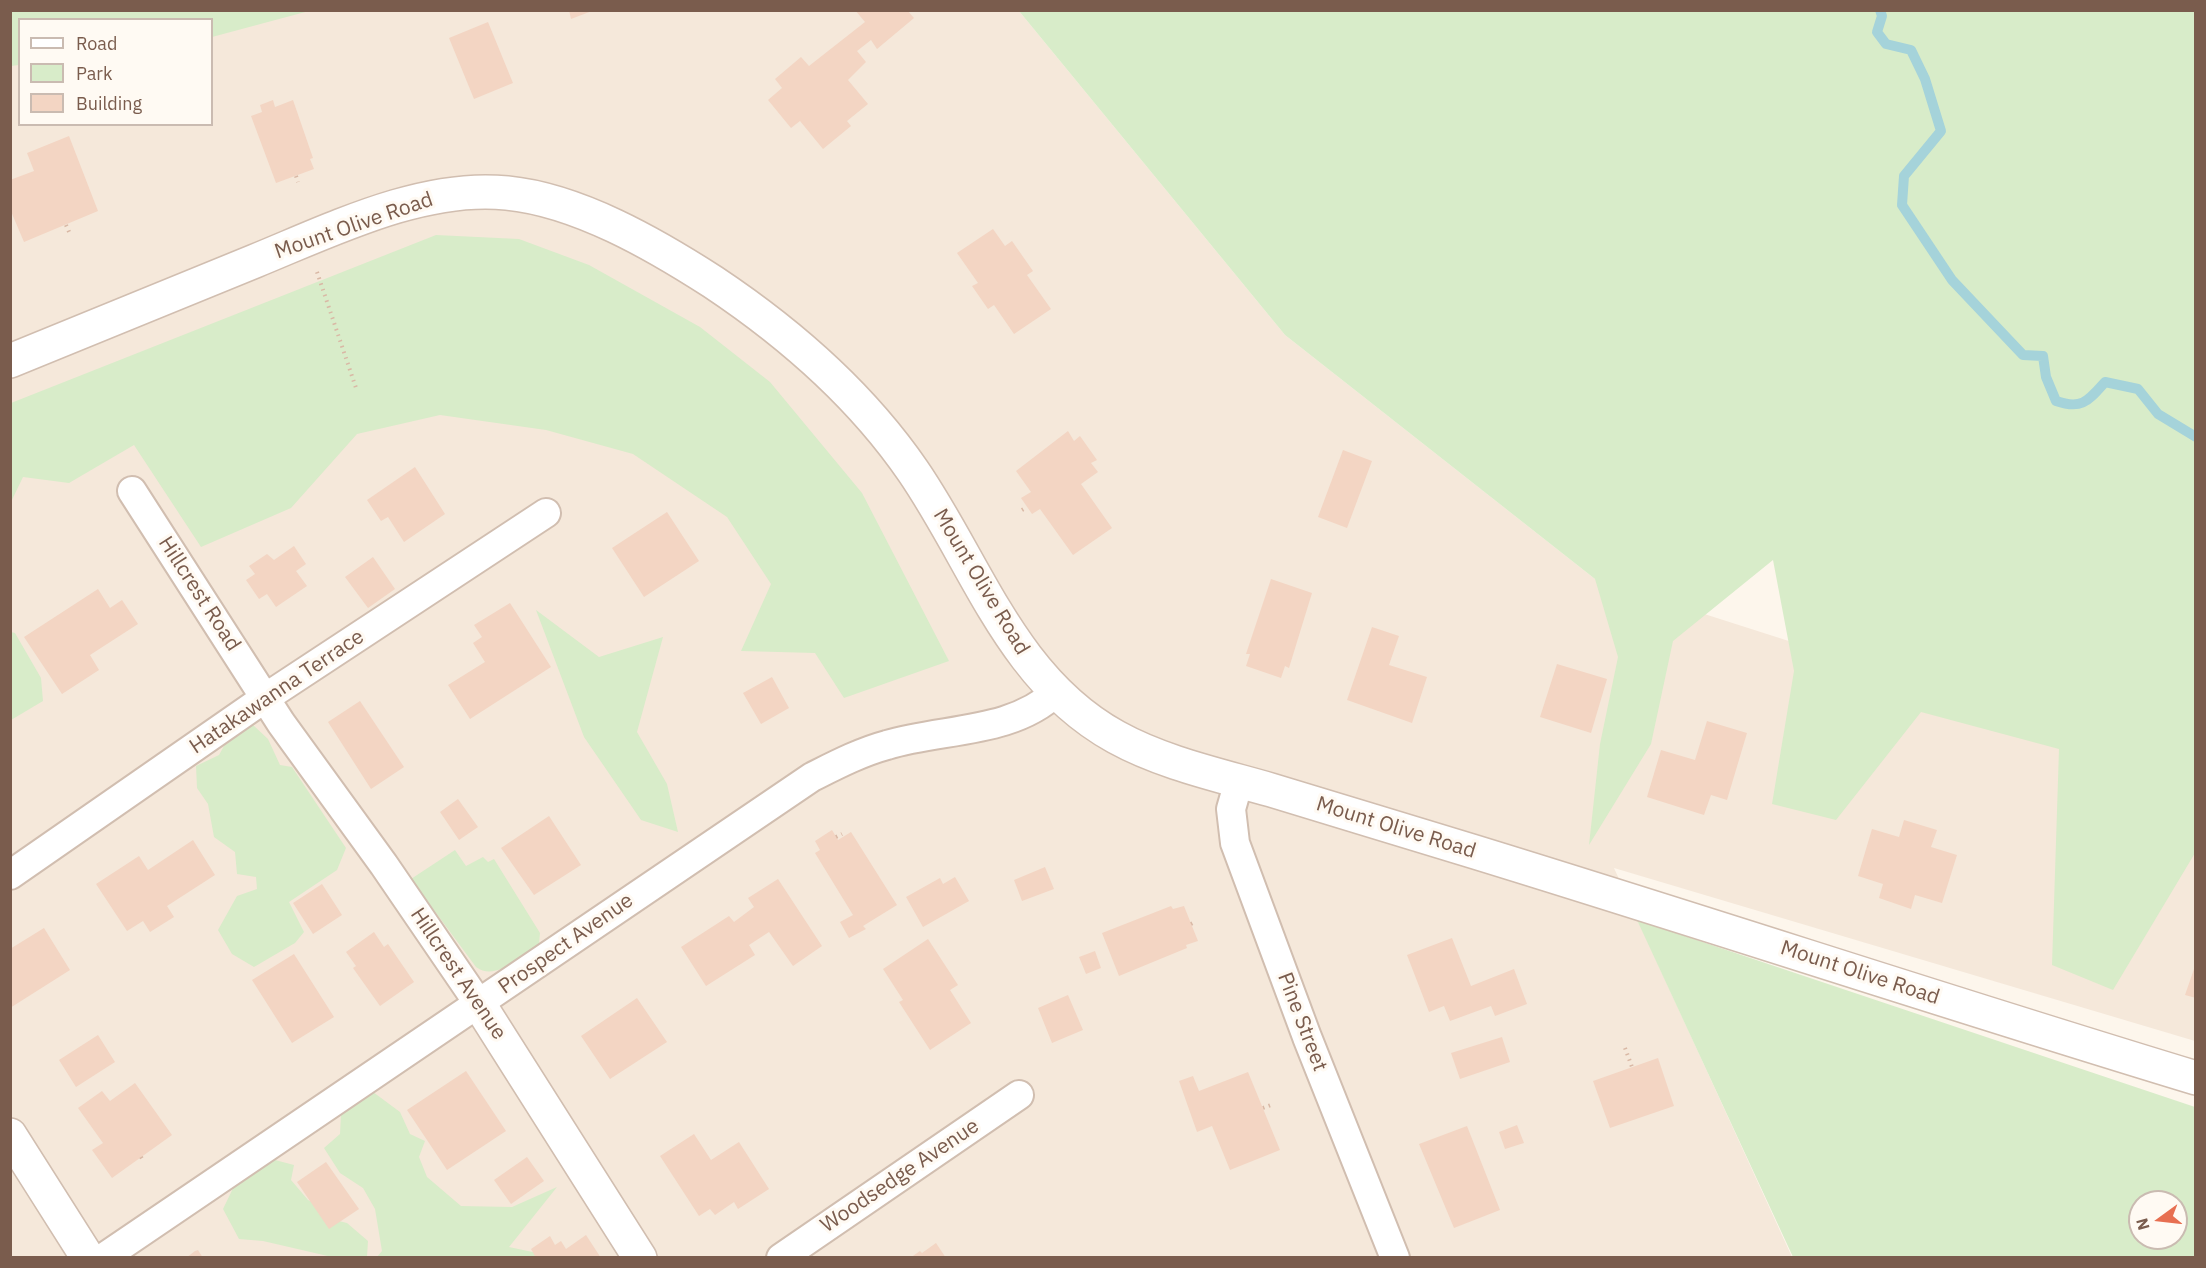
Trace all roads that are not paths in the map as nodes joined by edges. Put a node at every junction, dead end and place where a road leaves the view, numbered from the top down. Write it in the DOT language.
graph roads {
  1 [pos="10,361"];
  2 [pos="132,491"];
  3 [pos="546,513"];
  4 [pos="1056,692"];
  5 [pos="265,698"];
  6 [pos="1239,781"];
  7 [pos="10,875"];
  8 [pos="479,1004"];
  9 [pos="2196,1078"];
  10 [pos="1019,1095"];
  11 [pos="10,1135"];
  12 [pos="88,1257"];
  13 [pos="103,1257"];
  14 [pos="640,1257"];
  15 [pos="781,1257"];
  16 [pos="1395,1257"];
  1 -- 4 [label="street, Mount Olive Road"];
  2 -- 5 [label="street, Hillcrest Road"];
  3 -- 5 [label="street, Hatakawanna Terrace"];
  4 -- 6 [label="street, Mount Olive Road"];
  4 -- 8 [label="street, Prospect Avenue"];
  5 -- 7 [label="street, Hatakawanna Terrace"];
  5 -- 8 [label="street, Hillcrest Avenue"];
  6 -- 9 [label="street, Mount Olive Road"];
  6 -- 16 [label="street, Pine Street"];
  8 -- 13 [label="street, Prospect Avenue"];
  8 -- 14 [label="street, Hillcrest Avenue"];
  10 -- 15 [label="street, Woodsedge Avenue"];
  11 -- 12 [label="street"];
}
